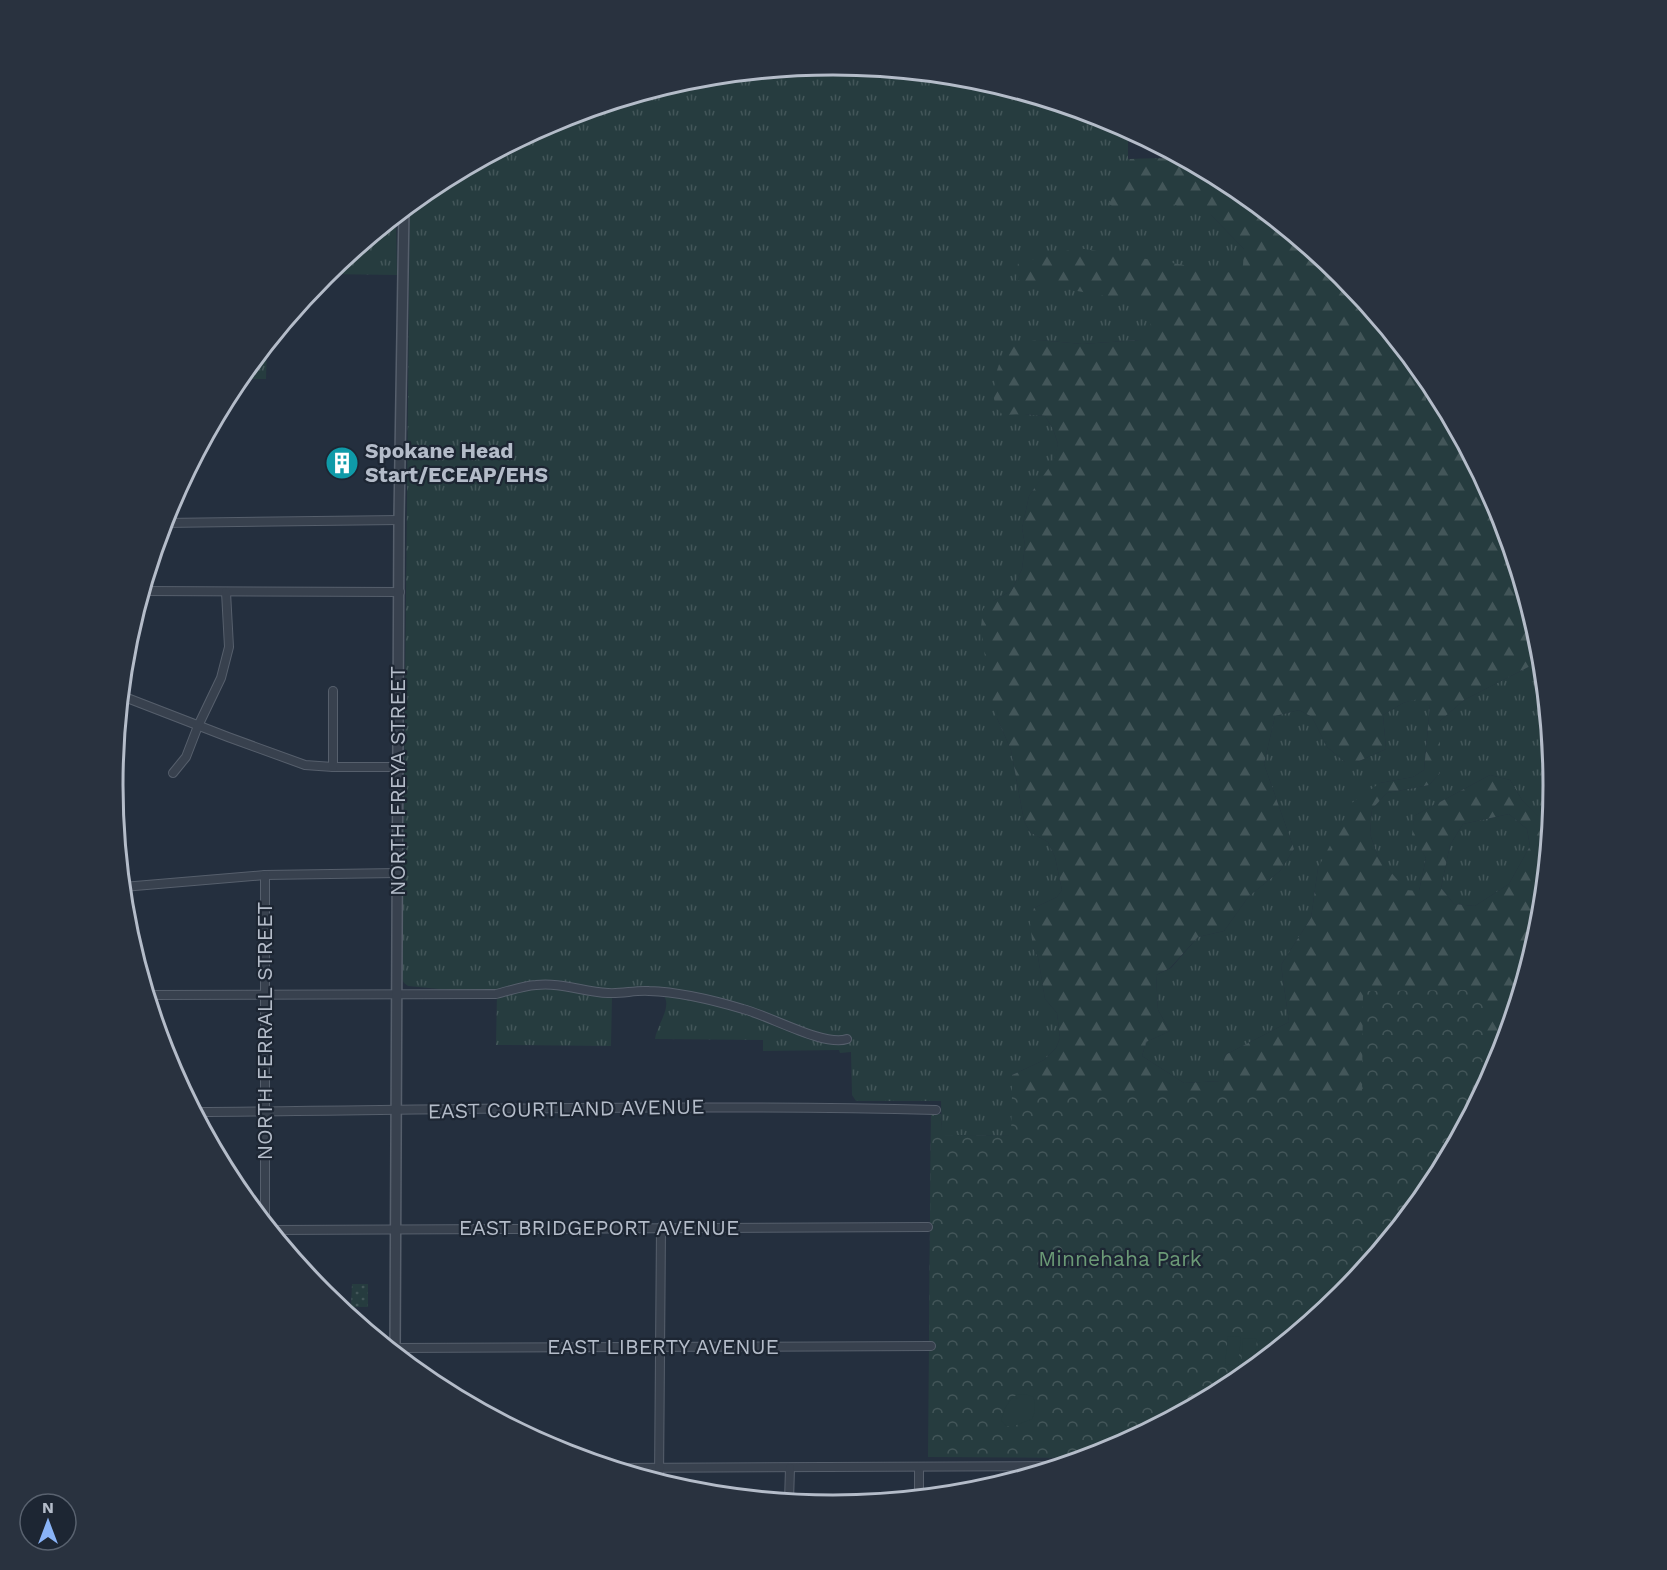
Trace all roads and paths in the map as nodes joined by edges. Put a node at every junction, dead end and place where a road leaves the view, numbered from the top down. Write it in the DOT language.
graph roads {
  1 [pos="404,220"];
  2 [pos="399,520"];
  3 [pos="174,523"];
  4 [pos="151,591"];
  5 [pos="226,592"];
  6 [pos="400,592"];
  7 [pos="333,691"];
  8 [pos="129,699"];
  9 [pos="198,726"];
  10 [pos="333,767"];
  11 [pos="398,767"];
  12 [pos="173,773"];
  13 [pos="397,873"];
  14 [pos="265,875"];
  15 [pos="131,886"];
  16 [pos="264,993"];
  17 [pos="155,994"];
  18 [pos="396,995"];
  19 [pos="847,1039"];
  20 [pos="936,1110"];
  21 [pos="396,1111"];
  22 [pos="204,1112"];
  23 [pos="266,1112"];
  24 [pos="265,1210"];
  25 [pos="661,1227"];
  26 [pos="928,1227"];
  27 [pos="281,1230"];
  28 [pos="396,1230"];
  29 [pos="395,1343"];
  30 [pos="931,1346"];
  31 [pos="661,1347"];
  32 [pos="405,1351"];
  33 [pos="1032,1466"];
  34 [pos="919,1467"];
  35 [pos="640,1468"];
  36 [pos="659,1468"];
  37 [pos="790,1468"];
  38 [pos="659,1473"];
  39 [pos="919,1490"];
  40 [pos="789,1493"];
  1 -- 2 [label="street, NORTH FREYA STREET"];
  2 -- 3 [label="street"];
  2 -- 6 [label="street, NORTH FREYA STREET"];
  4 -- 5 [label="street"];
  5 -- 6 [label="street"];
  5 -- 9 [label="street"];
  6 -- 11 [label="street, NORTH FREYA STREET"];
  7 -- 10 [label="street"];
  8 -- 9 [label="street"];
  9 -- 10 [label="street"];
  9 -- 12 [label="street"];
  10 -- 11 [label="street"];
  11 -- 13 [label="street, NORTH FREYA STREET"];
  13 -- 14 [label="street"];
  13 -- 18 [label="street, NORTH FREYA STREET"];
  14 -- 15 [label="street"];
  14 -- 16 [label="street, NORTH FERRALL STREET"];
  16 -- 17 [label="street"];
  16 -- 18 [label="street"];
  16 -- 23 [label="street, NORTH FERRALL STREET"];
  18 -- 19 [label="street"];
  18 -- 21 [label="street, NORTH FREYA STREET"];
  20 -- 21 [label="street, EAST COURTLAND AVENUE"];
  21 -- 23 [label="street, EAST COURTLAND AVENUE"];
  21 -- 28 [label="street, NORTH FREYA STREET"];
  22 -- 23 [label="street, EAST COURTLAND AVENUE"];
  23 -- 24 [label="street, NORTH FERRALL STREET"];
  25 -- 26 [label="street, EAST BRIDGEPORT AVENUE"];
  25 -- 28 [label="street, EAST BRIDGEPORT AVENUE"];
  25 -- 31 [label="street"];
  27 -- 28 [label="street, EAST BRIDGEPORT AVENUE"];
  28 -- 29 [label="street, NORTH FREYA STREET"];
  30 -- 31 [label="street, EAST LIBERTY AVENUE"];
  31 -- 32 [label="street, EAST LIBERTY AVENUE"];
  31 -- 36 [label="street"];
  33 -- 34 [label="street"];
  34 -- 37 [label="street"];
  34 -- 39 [label="street"];
  35 -- 36 [label="street"];
  36 -- 37 [label="street"];
  36 -- 38 [label="street"];
  37 -- 40 [label="street"];
}
